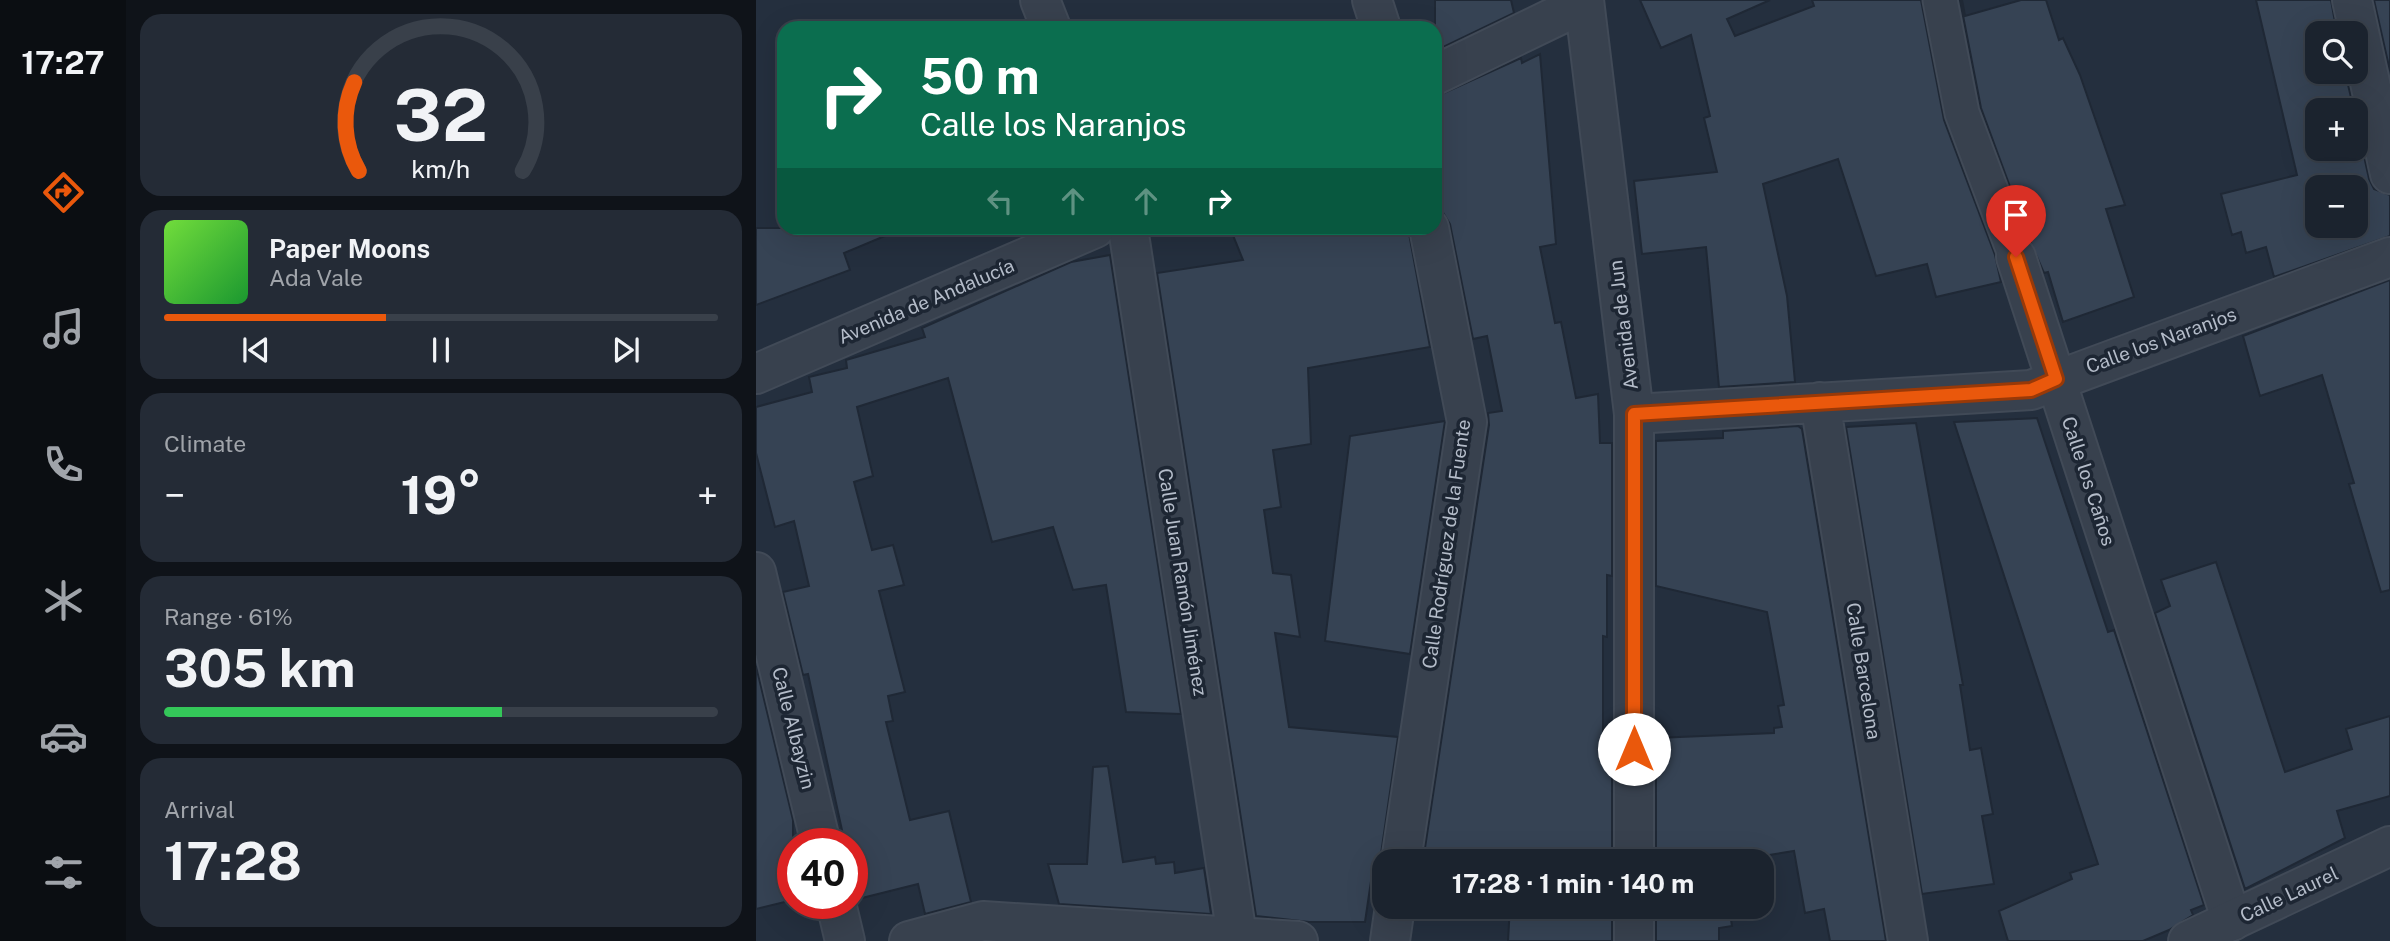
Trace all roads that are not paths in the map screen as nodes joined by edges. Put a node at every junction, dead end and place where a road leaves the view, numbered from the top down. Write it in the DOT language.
graph roads {
  1 [pos="1040,0"];
  2 [pos="1372,0"];
  3 [pos="1940,0"];
  4 [pos="2352,0"];
  5 [pos="1584,2"];
  6 [pos="1048,21"];
  7 [pos="1379,21"];
  8 [pos="1442,72"];
  9 [pos="2390,174"];
  10 [pos="1079,235"];
  11 [pos="1129,235"];
  12 [pos="1430,235"];
  13 [pos="2016,257"];
  14 [pos="2390,257"];
  15 [pos="756,374"];
  16 [pos="2056,379"];
  17 [pos="1819,402"];
  18 [pos="1634,414"];
  19 [pos="756,572"];
  20 [pos="817,828"];
  21 [pos="2390,846"];
  22 [pos="1403,849"];
  23 [pos="1634,849"];
  24 [pos="840,919"];
  25 [pos="1393,919"];
  26 [pos="1634,919"];
  27 [pos="2232,921"];
  28 [pos="1237,936"];
  29 [pos="845,941"];
  30 [pos="909,941"];
  31 [pos="1298,941"];
  32 [pos="1390,941"];
  33 [pos="1634,941"];
  34 [pos="1909,941"];
  35 [pos="2188,941"];
  1 -- 6 [label="street"];
  2 -- 7 [label="street"];
  3 -- 13 [label="street, Calle los Caños"];
  4 -- 9 [label="street"];
  5 -- 8 [label="street"];
  5 -- 18 [label="street, Avenida de Jun"];
  10 -- 15 [label="street, Avenida de Andalucía"];
  11 -- 28 [label="street, Calle Juan Ramón Jiménez"];
  12 -- 22 [label="street, Calle Rodríguez de la Fuente"];
  13 -- 16 [label="street, Calle los Caños"];
  14 -- 16 [label="street, Calle los Naranjos"];
  16 -- 17 [label="street, Calle los Naranjos"];
  16 -- 27 [label="street, Calle los Caños"];
  17 -- 18 [label="street, Calle los Naranjos"];
  17 -- 34 [label="street, Calle Barcelona"];
  18 -- 23 [label="street, Avenida de Jun"];
  19 -- 20 [label="street, Calle Albayzin"];
  21 -- 27 [label="street, Calle Laurel"];
  24 -- 29 [label="street"];
  25 -- 32 [label="street"];
  26 -- 33 [label="street"];
  27 -- 35 [label="street, Calle Laurel"];
  28 -- 30 [label="street"];
  28 -- 31 [label="street"];
}
